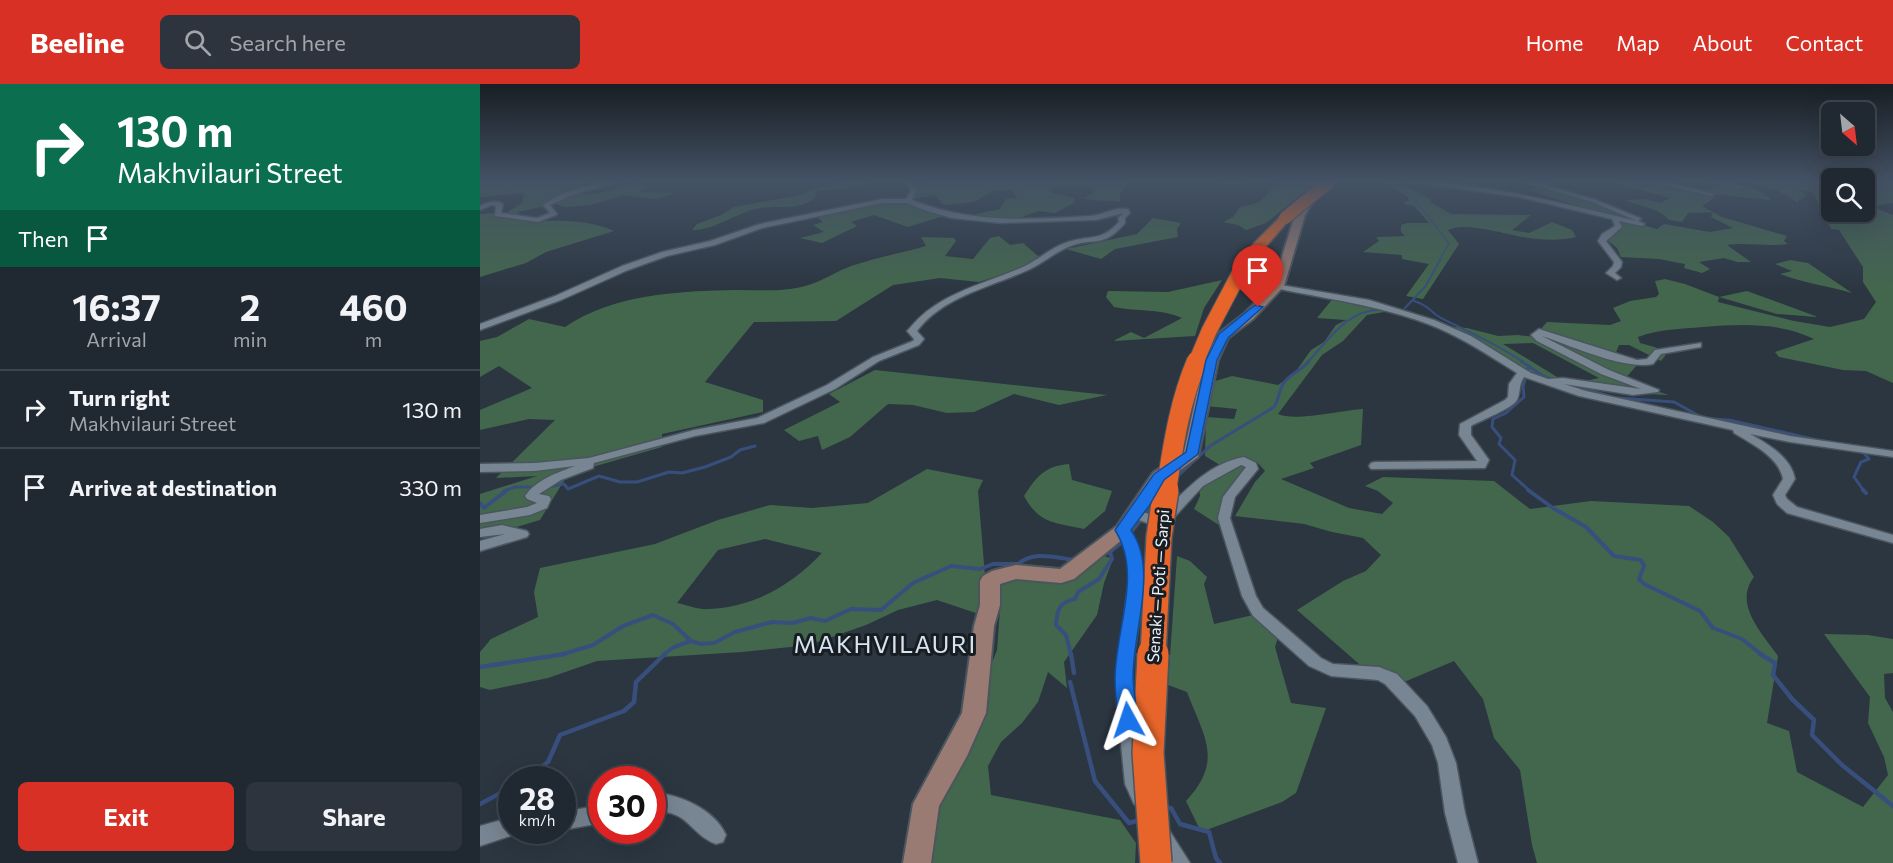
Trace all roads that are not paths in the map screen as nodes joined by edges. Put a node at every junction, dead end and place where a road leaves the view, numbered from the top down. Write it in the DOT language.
graph roads {
  1 [pos="525,217"];
  2 [pos="548,217"];
  3 [pos="802,217"];
  4 [pos="956,217"];
  5 [pos="1100,217"];
  6 [pos="1122,217"];
  7 [pos="1286,217"];
  8 [pos="1299,217"];
  9 [pos="1608,217"];
  10 [pos="1636,217"];
  11 [pos="1615,219"];
  12 [pos="1617,278"];
  13 [pos="1278,286"];
  14 [pos="480,327"];
  15 [pos="1698,345"];
  16 [pos="1522,373"];
  17 [pos="1544,381"];
  18 [pos="1729,425"];
  19 [pos="621,453"];
  20 [pos="1893,454"];
  21 [pos="1375,466"];
  22 [pos="480,468"];
  23 [pos="480,519"];
  24 [pos="1137,520"];
  25 [pos="480,533"];
  26 [pos="1893,539"];
  27 [pos="480,546"];
  28 [pos="666,801"];
  29 [pos="498,830"];
  30 [pos="716,835"];
  31 [pos="480,836"];
  32 [pos="917,863"];
  33 [pos="1156,863"];
  34 [pos="1180,863"];
  35 [pos="1468,863"];
  1 -- 2 [label="street"];
  3 -- 14 [label="street"];
  4 -- 5 [label="street"];
  6 -- 19 [label="street"];
  7 -- 33 [label="highway, Senaki — Poti — Sarpi, bridge"];
  8 -- 13 [label="street"];
  9 -- 11 [label="street"];
  10 -- 11 [label="street"];
  11 -- 12 [label="street"];
  13 -- 16 [label="street"];
  13 -- 24 [label="street"];
  15 -- 17 [label="street"];
  16 -- 17 [label="street"];
  16 -- 21 [label="street"];
  17 -- 18 [label="street"];
  18 -- 20 [label="street"];
  18 -- 26 [label="street"];
  19 -- 22 [label="street"];
  19 -- 23 [label="street"];
  24 -- 32 [label="street"];
  24 -- 34 [label="street"];
  24 -- 35 [label="street"];
  25 -- 27 [label="street"];
  28 -- 30 [label="street"];
  29 -- 31 [label="street"];
}
